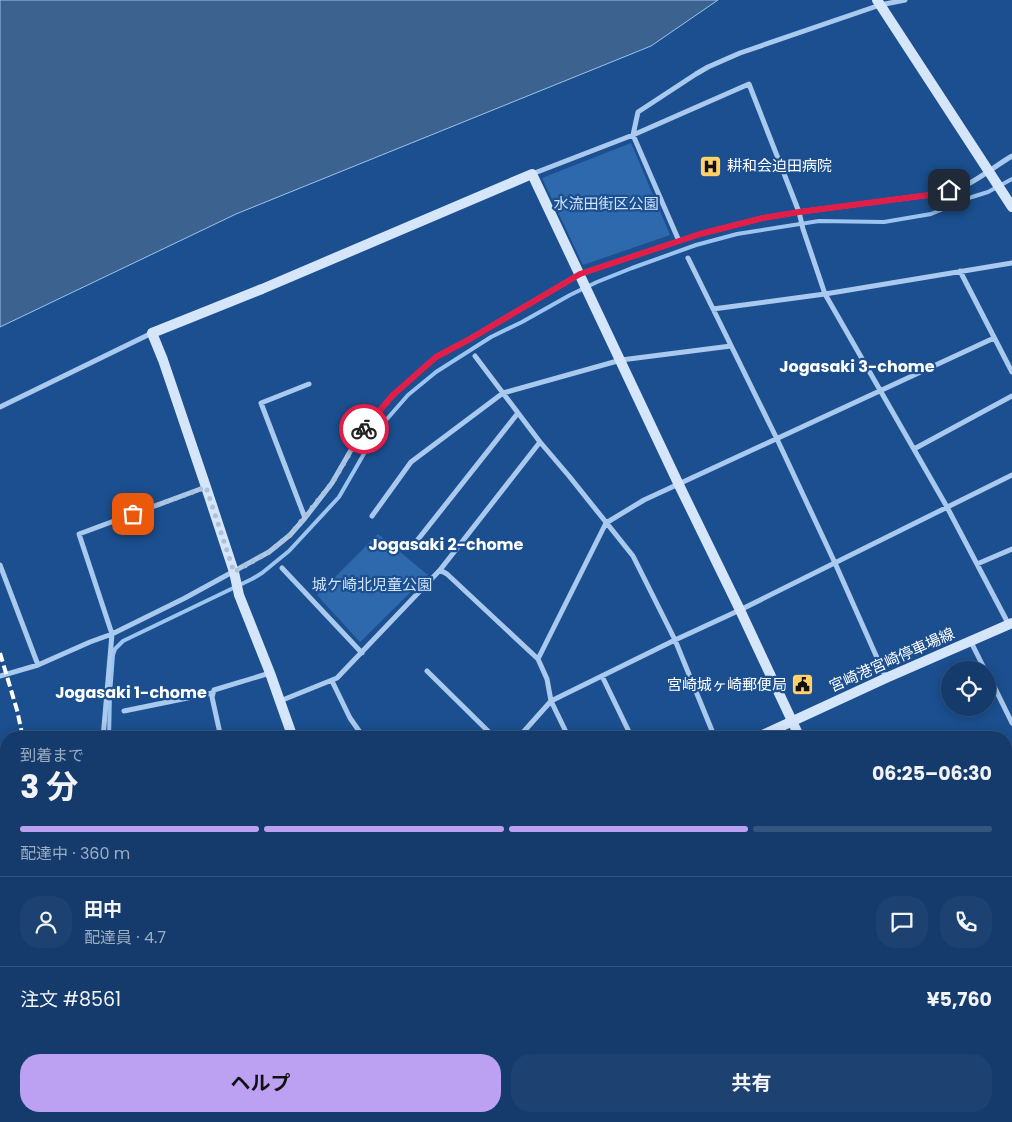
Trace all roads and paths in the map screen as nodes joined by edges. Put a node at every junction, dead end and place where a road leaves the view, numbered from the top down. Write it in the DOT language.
graph roads {
  1 [pos="905,0"];
  2 [pos="878,3"];
  3 [pos="633,134"];
  4 [pos="1012,156"];
  5 [pos="989,171"];
  6 [pos="532,174"];
  7 [pos="1012,207"];
  8 [pos="799,212"];
  9 [pos="679,241"];
  10 [pos="688,258"];
  11 [pos="1012,263"];
  12 [pos="960,271"];
  13 [pos="580,274"];
  14 [pos="824,294"];
  15 [pos="712,309"];
  16 [pos="152,333"];
  17 [pos="994,338"];
  18 [pos="731,346"];
  19 [pos="475,356"];
  20 [pos="621,360"];
  21 [pos="1012,372"];
  22 [pos="308,384"];
  23 [pos="880,391"];
  24 [pos="503,393"];
  25 [pos="1012,396"];
  26 [pos="0,407"];
  27 [pos="518,413"];
  28 [pos="776,439"];
  29 [pos="540,442"];
  30 [pos="914,449"];
  31 [pos="1012,475"];
  32 [pos="679,484"];
  33 [pos="206,487"];
  34 [pos="948,507"];
  35 [pos="372,516"];
  36 [pos="305,518"];
  37 [pos="606,523"];
  38 [pos="412,547"];
  39 [pos="1012,549"];
  40 [pos="835,563"];
  41 [pos="977,564"];
  42 [pos="0,565"];
  43 [pos="282,568"];
  44 [pos="440,570"];
  45 [pos="234,572"];
  46 [pos="740,610"];
  47 [pos="1010,624"];
  48 [pos="112,634"];
  49 [pos="675,640"];
  50 [pos="971,642"];
  51 [pos="362,653"];
  52 [pos="538,659"];
  53 [pos="980,661"];
  54 [pos="38,665"];
  55 [pos="427,671"];
  56 [pos="270,673"];
  57 [pos="0,676"];
  58 [pos="602,676"];
  59 [pos="886,678"];
  60 [pos="332,681"];
  61 [pos="996,690"];
  62 [pos="212,693"];
  63 [pos="280,701"];
  64 [pos="551,701"];
  65 [pos="124,711"];
  66 [pos="792,721"];
  67 [pos="1012,723"];
  68 [pos="104,731"];
  69 [pos="219,731"];
  70 [pos="291,731"];
  71 [pos="359,731"];
  72 [pos="489,731"];
  73 [pos="524,731"];
  74 [pos="566,731"];
  75 [pos="629,731"];
  76 [pos="713,731"];
  77 [pos="771,731"];
  78 [pos="797,731"];
  1 -- 2 [label="street"];
  2 -- 3 [label="street"];
  2 -- 5 [label="street"];
  3 -- 6 [label="street"];
  3 -- 8 [label="street"];
  3 -- 9 [label="street"];
  4 -- 5 [label="street"];
  5 -- 7 [label="street"];
  5 -- 8 [label="street"];
  6 -- 13 [label="street"];
  6 -- 16 [label="street"];
  8 -- 9 [label="street"];
  8 -- 14 [label="street"];
  9 -- 13 [label="street"];
  10 -- 15 [label="street"];
  11 -- 12 [label="street"];
  12 -- 14 [label="street"];
  12 -- 17 [label="street"];
  13 -- 20 [label="street"];
  13 -- 36 [label="street"];
  14 -- 15 [label="street"];
  14 -- 23 [label="street"];
  15 -- 18 [label="street"];
  16 -- 26 [label="street"];
  16 -- 33 [label="street"];
  17 -- 21 [label="street"];
  17 -- 23 [label="street"];
  18 -- 20 [label="street"];
  18 -- 28 [label="street"];
  19 -- 24 [label="street"];
  20 -- 24 [label="street"];
  20 -- 32 [label="street"];
  22 -- 36 [label="street"];
  23 -- 28 [label="street"];
  23 -- 30 [label="street"];
  24 -- 27 [label="street"];
  24 -- 35 [label="street"];
  25 -- 30 [label="street"];
  27 -- 29 [label="street"];
  27 -- 38 [label="street"];
  28 -- 32 [label="street"];
  28 -- 40 [label="street"];
  29 -- 37 [label="street"];
  29 -- 44 [label="street"];
  30 -- 34 [label="street"];
  31 -- 34 [label="street"];
  32 -- 37 [label="street"];
  32 -- 46 [label="street"];
  33 -- 45 [label="street"];
  33 -- 48 [label="street"];
  34 -- 40 [label="street"];
  34 -- 41 [label="street"];
  36 -- 45 [label="street"];
  37 -- 49 [label="street"];
  37 -- 52 [label="street"];
  39 -- 41 [label="street"];
  40 -- 46 [label="street"];
  40 -- 59 [label="street"];
  41 -- 47 [label="street"];
  42 -- 54 [label="street"];
  43 -- 51 [label="street"];
  44 -- 51 [label="street"];
  44 -- 52 [label="street"];
  45 -- 48 [label="street"];
  45 -- 56 [label="street"];
  46 -- 49 [label="street"];
  46 -- 66 [label="street"];
  47 -- 50 [label="street, 宮崎港宮崎停車場線"];
  48 -- 54 [label="street"];
  48 -- 68 [label="street"];
  49 -- 58 [label="street"];
  49 -- 76 [label="street"];
  50 -- 53 [label="street"];
  50 -- 59 [label="street, 宮崎港宮崎停車場線"];
  51 -- 60 [label="street"];
  52 -- 64 [label="street"];
  54 -- 57 [label="street"];
  55 -- 72 [label="street"];
  56 -- 62 [label="street"];
  56 -- 63 [label="street"];
  58 -- 64 [label="street"];
  58 -- 75 [label="street"];
  59 -- 66 [label="street, 宮崎港宮崎停車場線"];
  60 -- 63 [label="street"];
  60 -- 71 [label="street"];
  61 -- 67 [label="street"];
  62 -- 65 [label="street"];
  62 -- 69 [label="street"];
  63 -- 70 [label="street"];
  64 -- 73 [label="street"];
  64 -- 74 [label="street"];
  66 -- 77 [label="street, 宮崎港宮崎停車場線"];
  66 -- 78 [label="street"];
}
